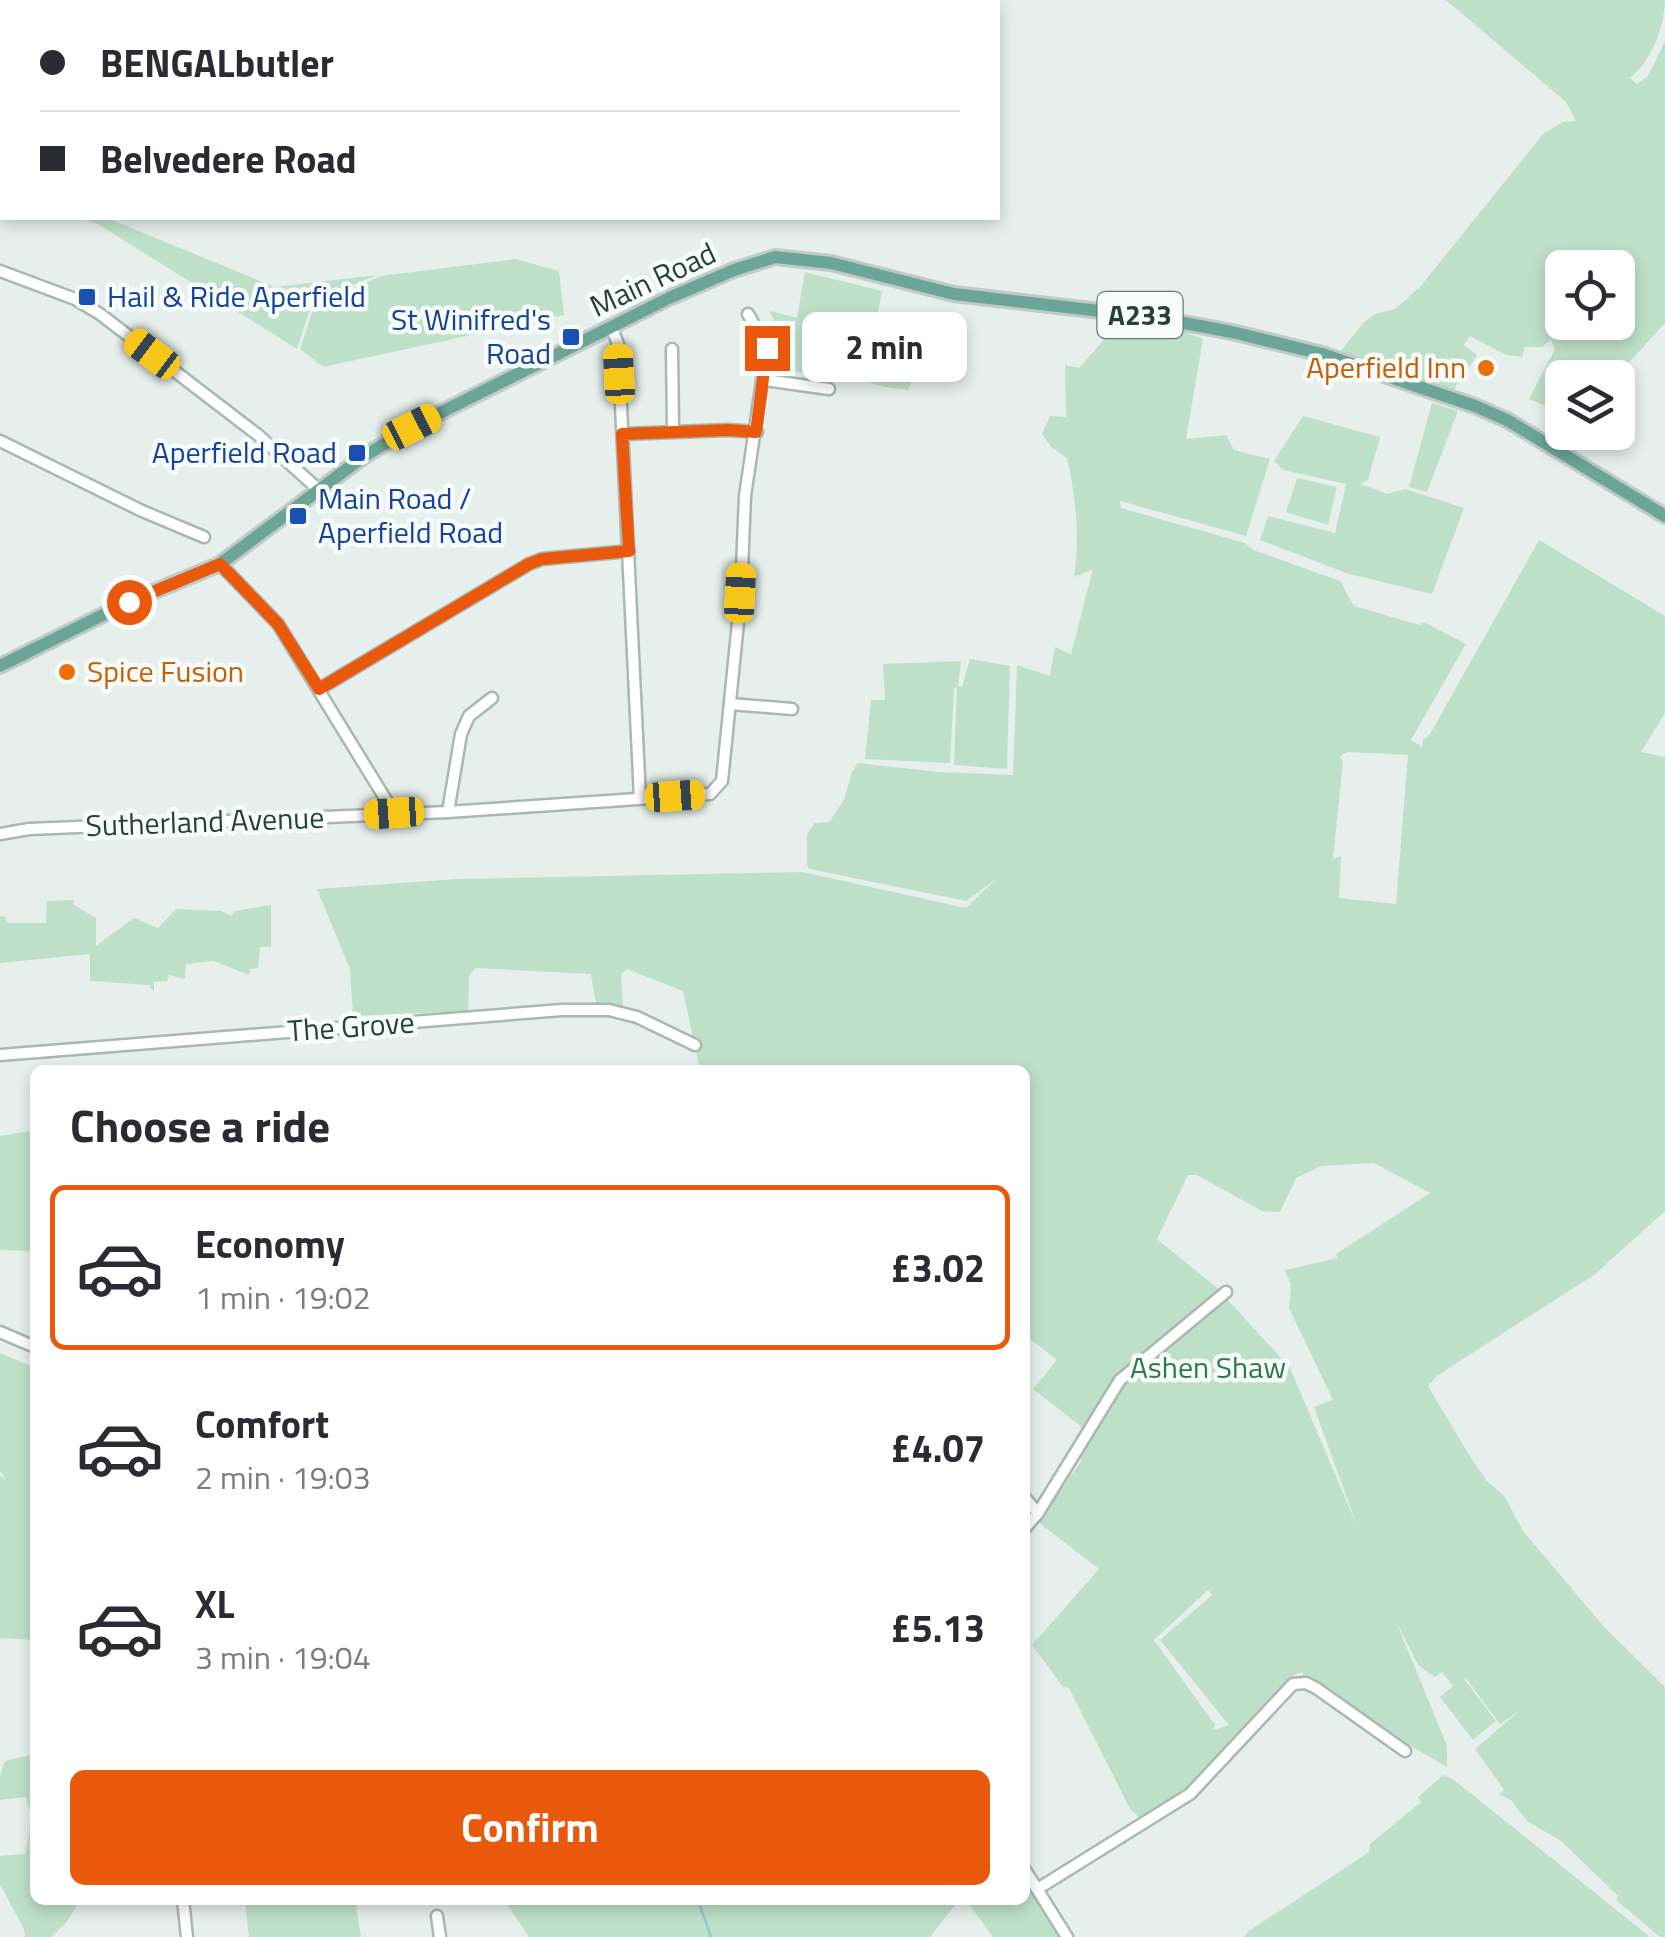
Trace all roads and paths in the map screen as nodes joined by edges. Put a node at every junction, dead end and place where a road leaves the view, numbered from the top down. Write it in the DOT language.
graph roads {
  1 [pos="0,271"];
  2 [pos="748,314"];
  3 [pos="611,326"];
  4 [pos="672,349"];
  5 [pos="765,380"];
  6 [pos="829,390"];
  7 [pos="674,431"];
  8 [pos="756,432"];
  9 [pos="622,434"];
  10 [pos="0,441"];
  11 [pos="319,490"];
  12 [pos="1665,516"];
  13 [pos="204,537"];
  14 [pos="629,551"];
  15 [pos="220,564"];
  16 [pos="0,666"];
  17 [pos="319,689"];
  18 [pos="492,698"];
  19 [pos="730,704"];
  20 [pos="792,709"];
  21 [pos="640,798"];
  22 [pos="448,812"];
  23 [pos="394,813"];
  24 [pos="0,834"];
  25 [pos="694,1045"];
  26 [pos="0,1056"];
  27 [pos="1226,1292"];
  28 [pos="0,1332"];
  29 [pos="30,1344"];
  30 [pos="1030,1503"];
  31 [pos="1038,1512"];
  32 [pos="1030,1522"];
  33 [pos="1405,1750"];
  34 [pos="1030,1877"];
  35 [pos="1038,1888"];
  36 [pos="184,1905"];
  37 [pos="437,1916"];
  38 [pos="187,1937"];
  39 [pos="440,1937"];
  40 [pos="1067,1937"];
  1 -- 11 [label="street"];
  2 -- 5 [label="street"];
  3 -- 9 [label="street"];
  3 -- 11 [label="main road, Main Road / A233"];
  3 -- 12 [label="main road, Main Road / A233"];
  4 -- 7 [label="street"];
  5 -- 6 [label="street"];
  5 -- 8 [label="street"];
  7 -- 8 [label="street"];
  7 -- 9 [label="street"];
  8 -- 19 [label="street"];
  9 -- 14 [label="street"];
  10 -- 13 [label="street"];
  11 -- 15 [label="main road, Main Road / A233"];
  14 -- 17 [label="street"];
  14 -- 21 [label="street"];
  15 -- 16 [label="main road, Main Road / A233"];
  15 -- 17 [label="street"];
  17 -- 23 [label="street"];
  18 -- 22 [label="street"];
  19 -- 20 [label="street"];
  19 -- 21 [label="street, Sutherland Avenue"];
  21 -- 22 [label="street, Sutherland Avenue"];
  22 -- 23 [label="street, Sutherland Avenue"];
  23 -- 24 [label="street, Sutherland Avenue"];
  25 -- 26 [label="street, The Grove"];
  27 -- 31 [label="street"];
  28 -- 29 [label="street"];
  30 -- 31 [label="street"];
  31 -- 32 [label="street"];
  33 -- 35 [label="street"];
  34 -- 35 [label="street"];
  35 -- 40 [label="street"];
  36 -- 38 [label="street"];
  37 -- 39 [label="street"];
}
